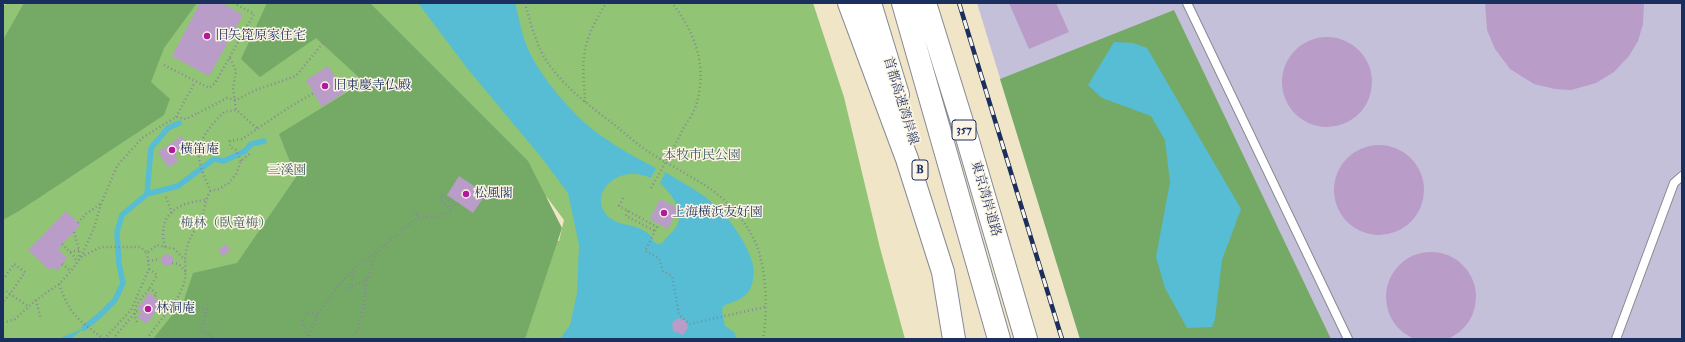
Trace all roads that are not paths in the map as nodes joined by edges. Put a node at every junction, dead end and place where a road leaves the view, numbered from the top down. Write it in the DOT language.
graph roads {
  1 [pos="850,3"];
  2 [pos="870,3"];
  3 [pos="903,3"];
  4 [pos="925,3"];
  5 [pos="1187,3"];
  6 [pos="1682,176"];
  7 [pos="1002,258"];
  8 [pos="943,272"];
  9 [pos="954,339"];
  10 [pos="962,339"];
  11 [pos="966,339"];
  12 [pos="999,339"];
  13 [pos="1014,339"];
  14 [pos="1026,339"];
  15 [pos="1348,339"];
  16 [pos="1616,339"];
  1 -- 8 [label="highway"];
  2 -- 11 [label="highway, 首都高速湾岸線 / B"];
  3 -- 12 [label="highway"];
  4 -- 7 [label="highway, 東京湾岸道路 / 357"];
  5 -- 15 [label="lane"];
  6 -- 16 [label="lane"];
  7 -- 13 [label="highway, 東京湾岸道路 / 357"];
  7 -- 14 [label="highway, 東京湾岸道路 / 357"];
  8 -- 9 [label="highway"];
  8 -- 10 [label="highway"];
}
